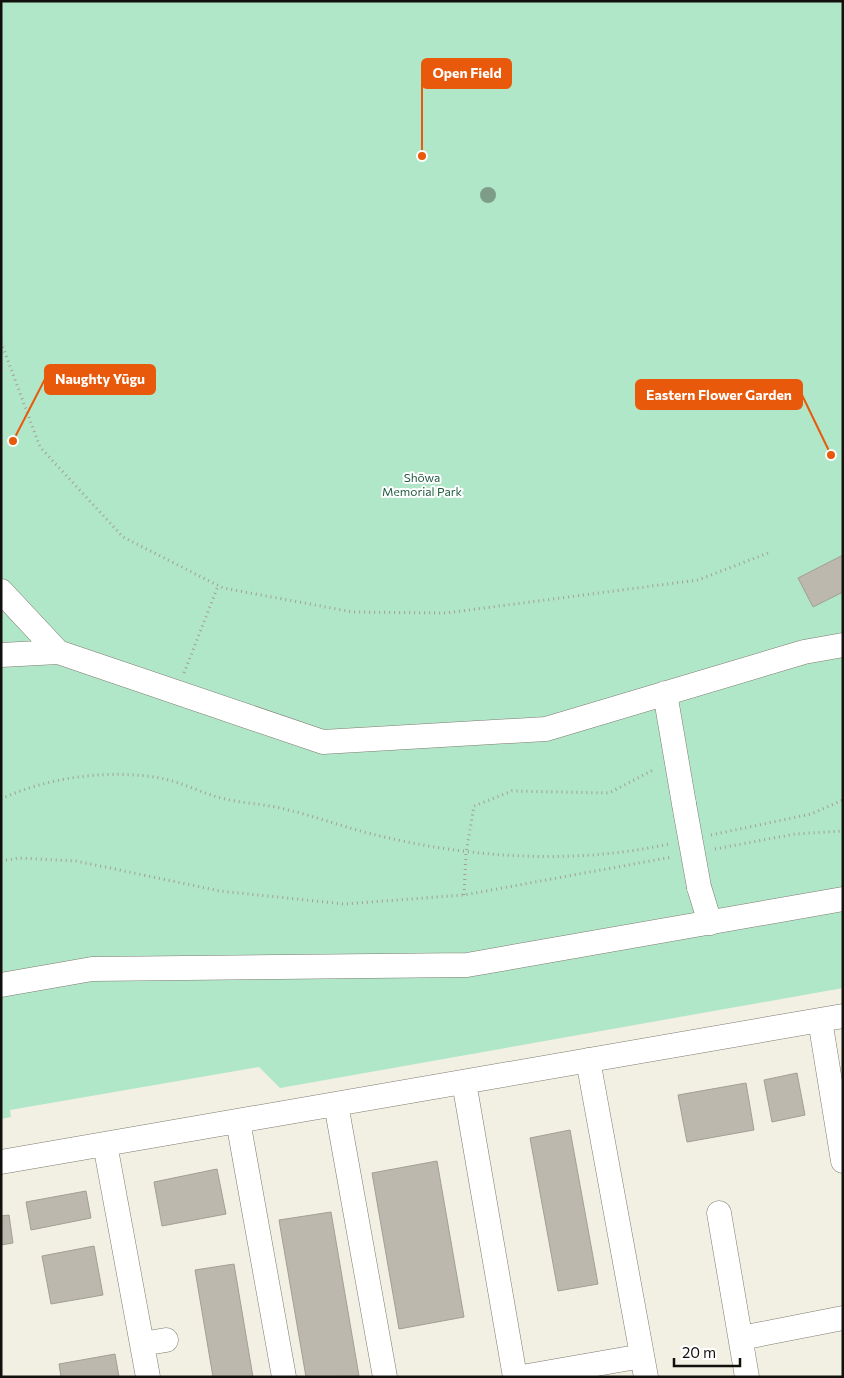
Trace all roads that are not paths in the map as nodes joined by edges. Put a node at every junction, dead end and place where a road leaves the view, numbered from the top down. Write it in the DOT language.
graph roads {
  1 [pos="1,591"];
  2 [pos="843,645"];
  3 [pos="58,652"];
  4 [pos="1,655"];
  5 [pos="665,693"];
  6 [pos="843,899"];
  7 [pos="710,923"];
  8 [pos="1,985"];
  9 [pos="831,1018"];
  10 [pos="588,1060"];
  11 [pos="464,1082"];
  12 [pos="336,1104"];
  13 [pos="238,1121"];
  14 [pos="840,1121"];
  15 [pos="105,1144"];
  16 [pos="843,1161"];
  17 [pos="1,1162"];
  18 [pos="719,1213"];
  19 [pos="843,1318"];
  20 [pos="742,1338"];
  21 [pos="166,1340"];
  22 [pos="142,1344"];
  23 [pos="644,1366"];
  24 [pos="148,1377"];
  25 [pos="284,1377"];
  26 [pos="385,1377"];
  27 [pos="515,1377"];
  28 [pos="522,1377"];
  29 [pos="748,1377"];
  1 -- 3 [label="street"];
  2 -- 5 [label="street"];
  3 -- 4 [label="street"];
  3 -- 5 [label="street"];
  5 -- 7 [label="street, bridge"];
  6 -- 7 [label="street"];
  7 -- 8 [label="street"];
  9 -- 10 [label="street"];
  9 -- 14 [label="street"];
  10 -- 11 [label="street"];
  10 -- 23 [label="street"];
  11 -- 12 [label="street"];
  11 -- 27 [label="street"];
  12 -- 13 [label="street"];
  12 -- 26 [label="street"];
  13 -- 15 [label="street"];
  13 -- 25 [label="street"];
  14 -- 16 [label="street"];
  15 -- 17 [label="street"];
  15 -- 22 [label="street"];
  18 -- 20 [label="street"];
  19 -- 20 [label="street"];
  20 -- 29 [label="street"];
  21 -- 22 [label="street"];
  22 -- 24 [label="street"];
  23 -- 28 [label="street"];
}
